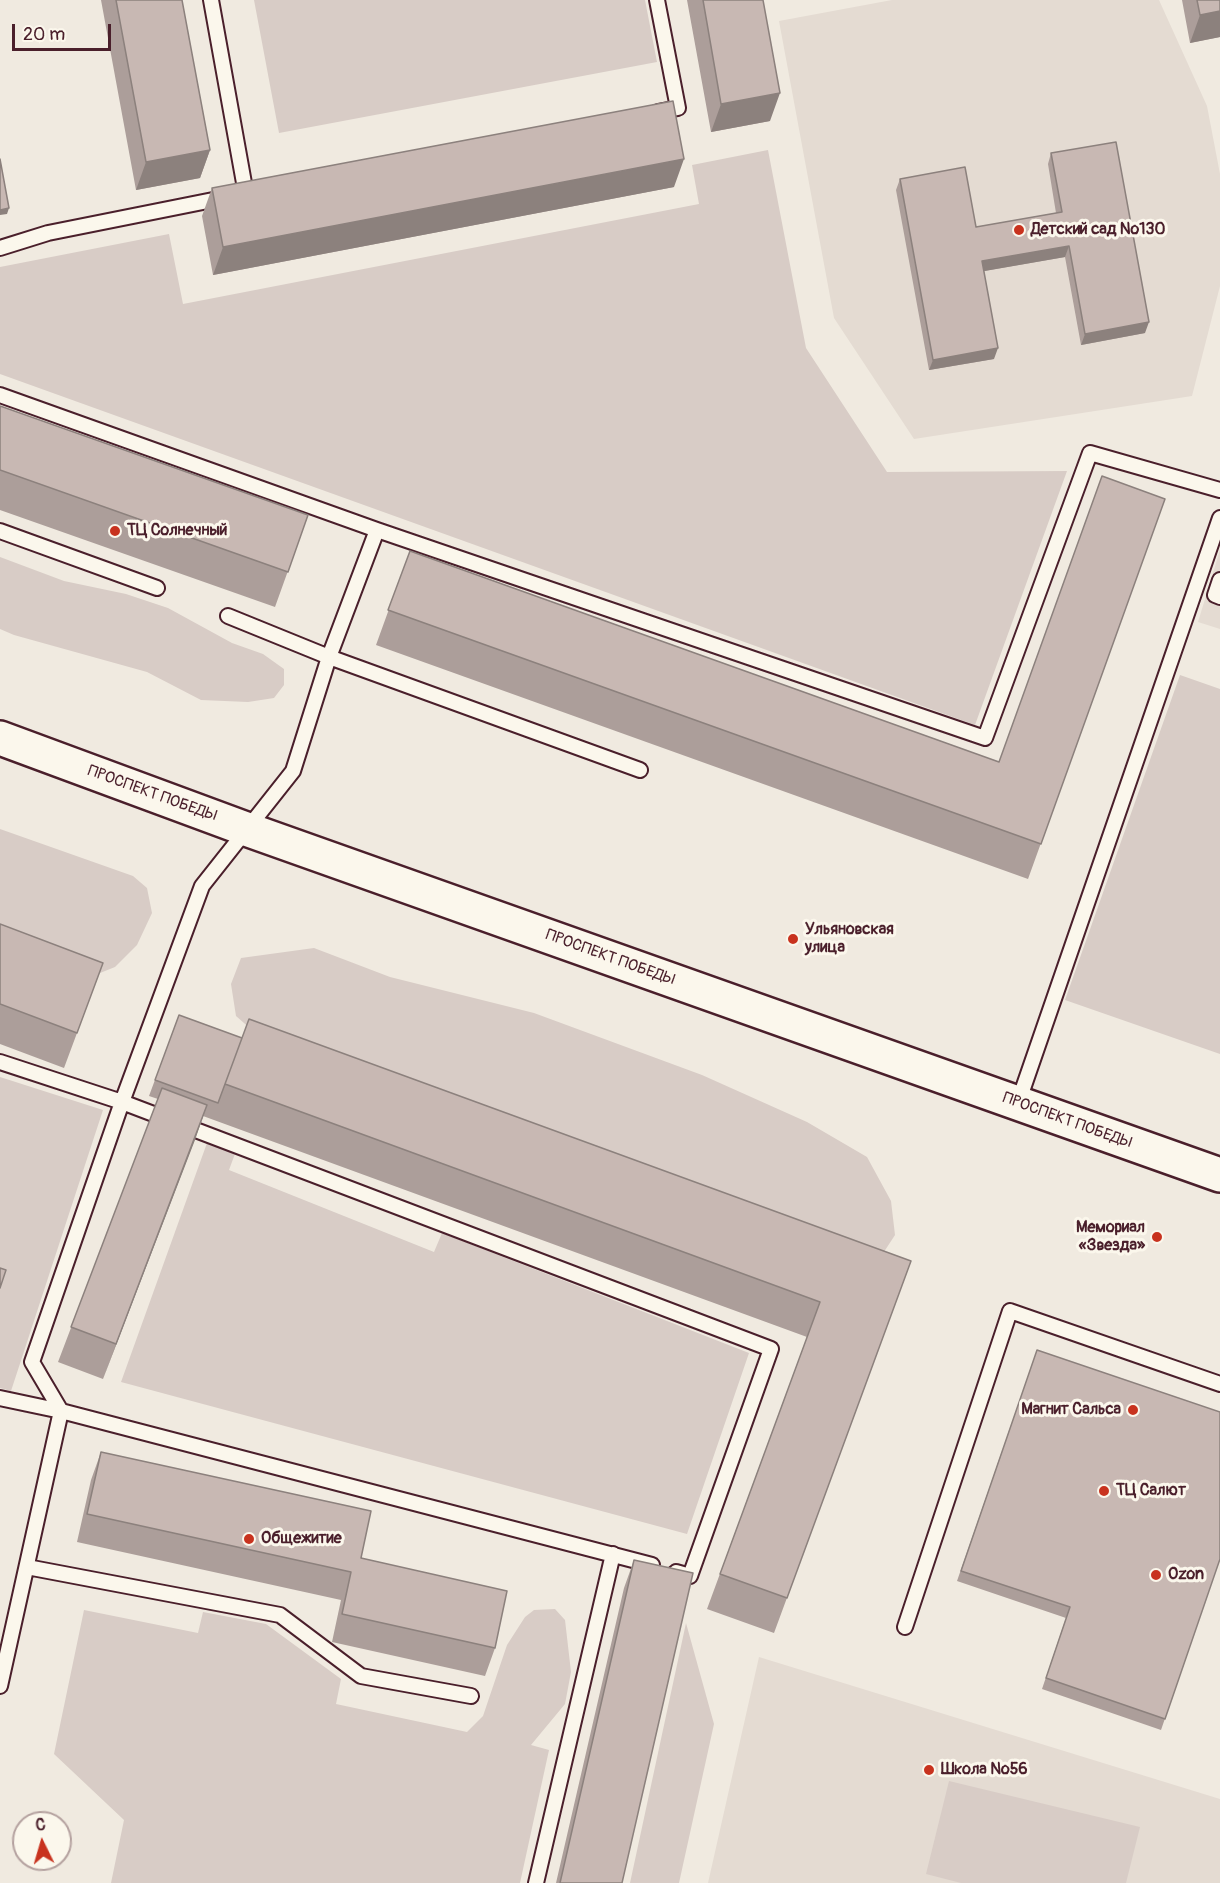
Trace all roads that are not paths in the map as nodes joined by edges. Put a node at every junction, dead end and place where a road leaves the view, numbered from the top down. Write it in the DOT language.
graph roads {
  1 [pos="211,0"];
  2 [pos="657,0"];
  3 [pos="643,115"];
  4 [pos="270,189"];
  5 [pos="246,194"];
  6 [pos="0,248"];
  7 [pos="0,395"];
  8 [pos="1220,490"];
  9 [pos="1220,518"];
  10 [pos="377,530"];
  11 [pos="0,531"];
  12 [pos="1220,580"];
  13 [pos="1196,586"];
  14 [pos="157,588"];
  15 [pos="1217,596"];
  16 [pos="228,616"];
  17 [pos="329,657"];
  18 [pos="0,738"];
  19 [pos="640,770"];
  20 [pos="246,829"];
  21 [pos="0,1062"];
  22 [pos="122,1102"];
  23 [pos="1018,1103"];
  24 [pos="1220,1175"];
  25 [pos="1220,1384"];
  26 [pos="0,1398"];
  27 [pos="61,1411"];
  28 [pos="613,1554"];
  29 [pos="27,1567"];
  30 [pos="904,1628"];
  31 [pos="0,1686"];
  32 [pos="471,1696"];
  33 [pos="536,1883"];
  1 -- 5 [label="lane"];
  2 -- 3 [label="lane"];
  4 -- 5 [label="lane"];
  5 -- 6 [label="lane"];
  7 -- 10 [label="lane"];
  8 -- 10 [label="lane"];
  9 -- 13 [label="lane"];
  10 -- 17 [label="lane"];
  11 -- 14 [label="lane"];
  12 -- 15 [label="lane"];
  13 -- 15 [label="lane"];
  13 -- 23 [label="lane"];
  16 -- 17 [label="lane"];
  17 -- 19 [label="lane"];
  17 -- 20 [label="lane"];
  18 -- 20 [label="main road, ПРОСПЕКТ ПОБЕДЫ"];
  20 -- 22 [label="lane"];
  20 -- 23 [label="main road, ПРОСПЕКТ ПОБЕДЫ"];
  21 -- 22 [label="lane"];
  22 -- 27 [label="lane"];
  22 -- 28 [label="lane"];
  23 -- 24 [label="main road, ПРОСПЕКТ ПОБЕДЫ"];
  25 -- 30 [label="lane"];
  26 -- 27 [label="lane"];
  27 -- 28 [label="lane"];
  27 -- 29 [label="lane"];
  28 -- 33 [label="lane"];
  29 -- 31 [label="lane"];
  29 -- 32 [label="lane"];
}
